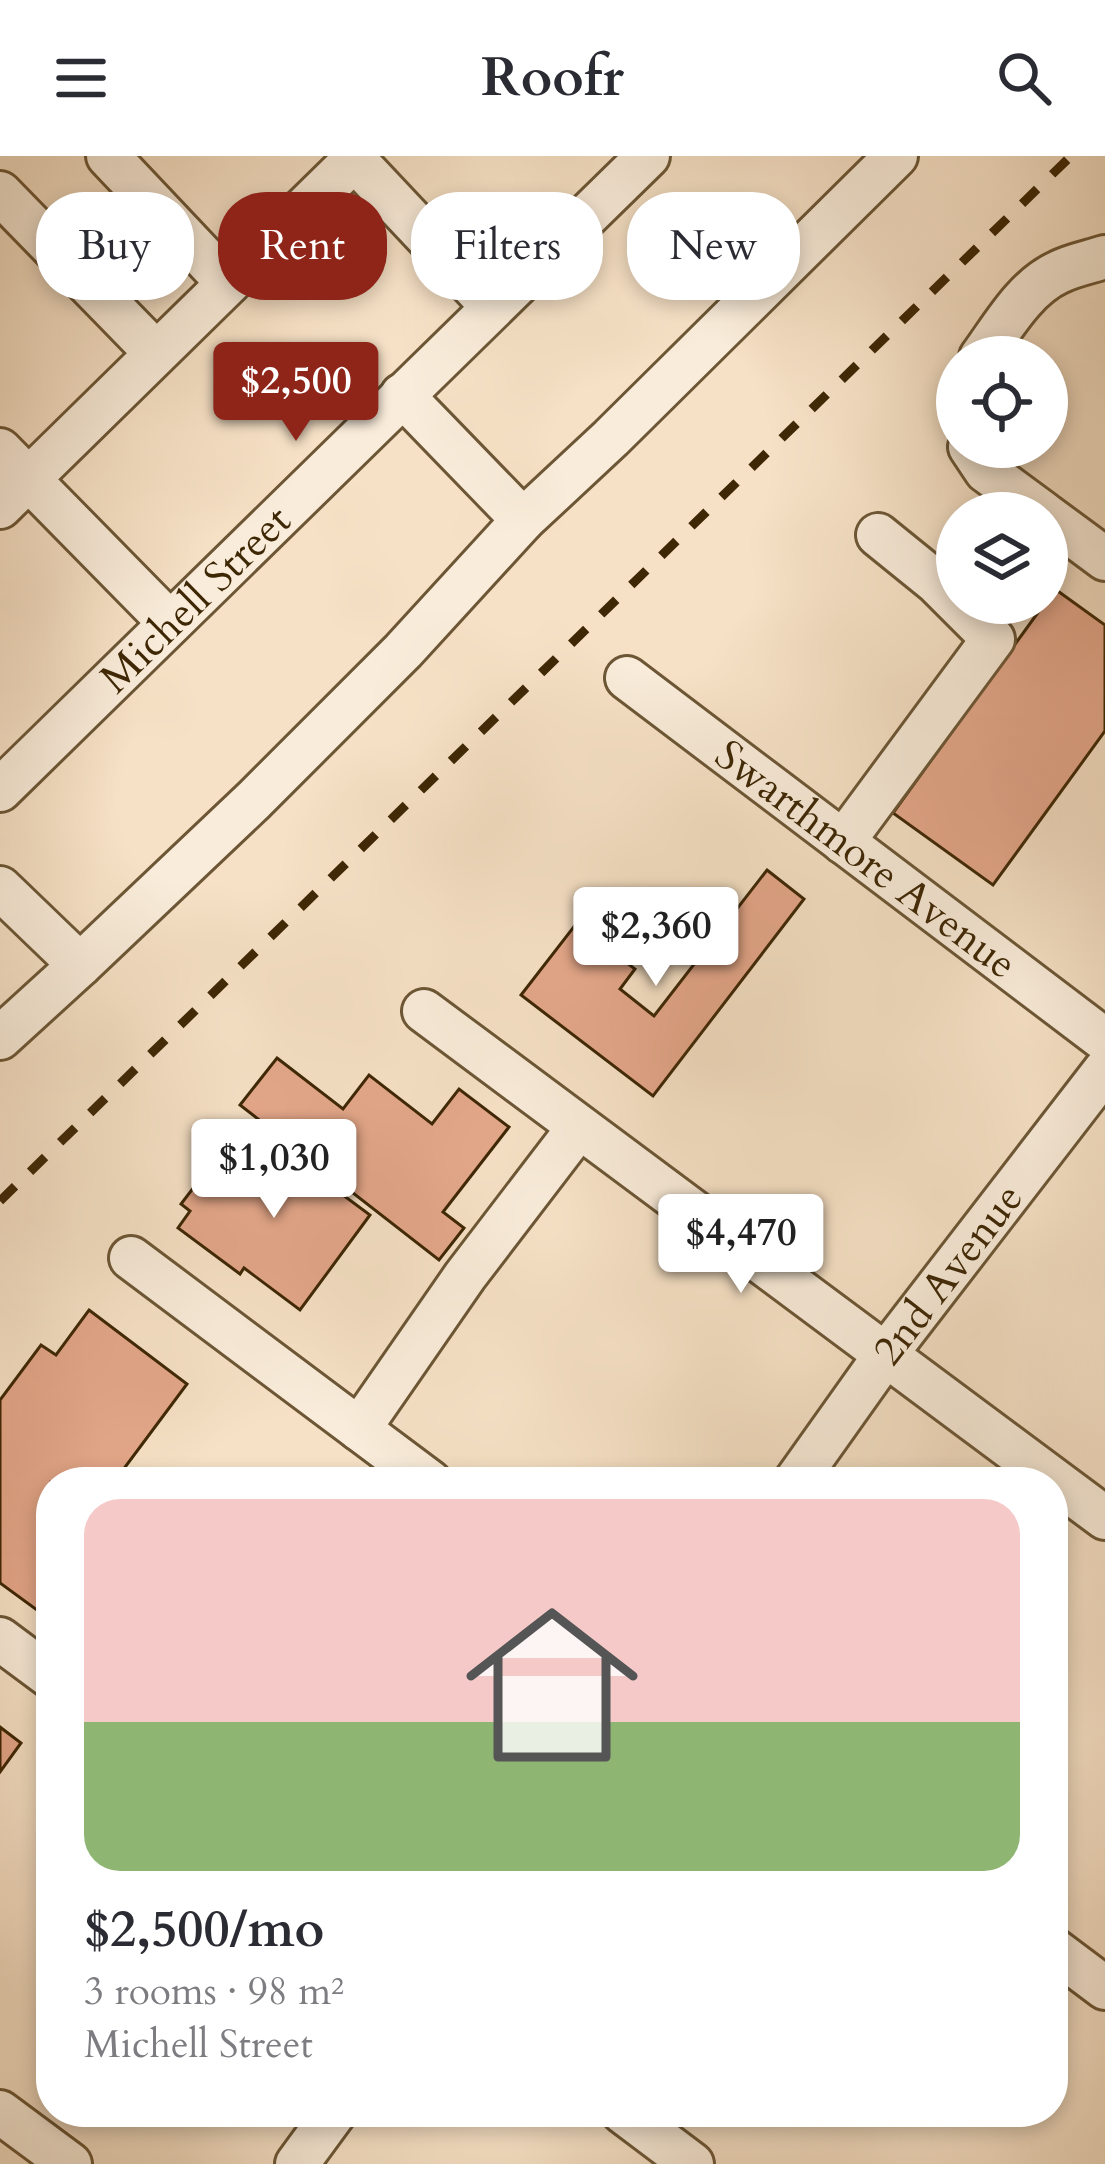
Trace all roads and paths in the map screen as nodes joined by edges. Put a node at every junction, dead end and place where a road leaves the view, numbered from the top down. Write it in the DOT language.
graph roads {
  1 [pos="108,156"];
  2 [pos="648,156"];
  3 [pos="896,156"];
  4 [pos="354,157"];
  5 [pos="319,192"];
  6 [pos="0,193"];
  7 [pos="1105,257"];
  8 [pos="218,272"];
  9 [pos="218,293"];
  10 [pos="493,307"];
  11 [pos="996,336"];
  12 [pos="156,353"];
  13 [pos="402,395"];
  14 [pos="989,468"];
  15 [pos="9,479"];
  16 [pos="1018,492"];
  17 [pos="523,520"];
  18 [pos="1068,531"];
  19 [pos="878,536"];
  20 [pos="1105,559"];
  21 [pos="170,623"];
  22 [pos="627,678"];
  23 [pos="0,790"];
  24 [pos="843,842"];
  25 [pos="0,889"];
  26 [pos="80,965"];
  27 [pos="424,1011"];
  28 [pos="0,1038"];
  29 [pos="1105,1040"];
  30 [pos="1105,1070"];
  31 [pos="578,1126"];
  32 [pos="131,1258"];
  33 [pos="886,1354"];
  34 [pos="358,1429"];
  35 [pos="410,1467"];
  36 [pos="806,1467"];
  37 [pos="1037,1467"];
  38 [pos="1068,1490"];
  39 [pos="1105,1518"];
  40 [pos="0,1639"];
  41 [pos="36,1666"];
  42 [pos="1068,1960"];
  43 [pos="1105,1988"];
  44 [pos="0,2112"];
  45 [pos="324,2127"];
  46 [pos="643,2127"];
  47 [pos="70,2164"];
  48 [pos="297,2164"];
  49 [pos="692,2164"];
  1 -- 8 [label="street"];
  2 -- 10 [label="street, Michell Street"];
  3 -- 17 [label="street"];
  4 -- 5 [label="street"];
  4 -- 10 [label="street"];
  6 -- 12 [label="street"];
  7 -- 11 [label="street"];
  9 -- 12 [label="street"];
  10 -- 13 [label="street, Michell Street"];
  12 -- 15 [label="street"];
  13 -- 17 [label="street"];
  13 -- 21 [label="street, Michell Street"];
  14 -- 16 [label="street"];
  15 -- 21 [label="street"];
  17 -- 26 [label="street"];
  18 -- 20 [label="street"];
  19 -- 24 [label="street"];
  21 -- 23 [label="street, Michell Street"];
  22 -- 24 [label="street, Swarthmore Avenue"];
  24 -- 29 [label="street, Swarthmore Avenue"];
  25 -- 26 [label="street"];
  26 -- 28 [label="street"];
  27 -- 31 [label="street"];
  30 -- 33 [label="street, 2nd Avenue"];
  31 -- 33 [label="street"];
  31 -- 34 [label="street"];
  32 -- 34 [label="street"];
  33 -- 36 [label="street, 2nd Avenue"];
  33 -- 37 [label="street"];
  34 -- 35 [label="street"];
  38 -- 39 [label="street"];
  40 -- 41 [label="street"];
  42 -- 43 [label="street"];
  44 -- 47 [label="street"];
  45 -- 48 [label="street"];
  46 -- 49 [label="street"];
}
